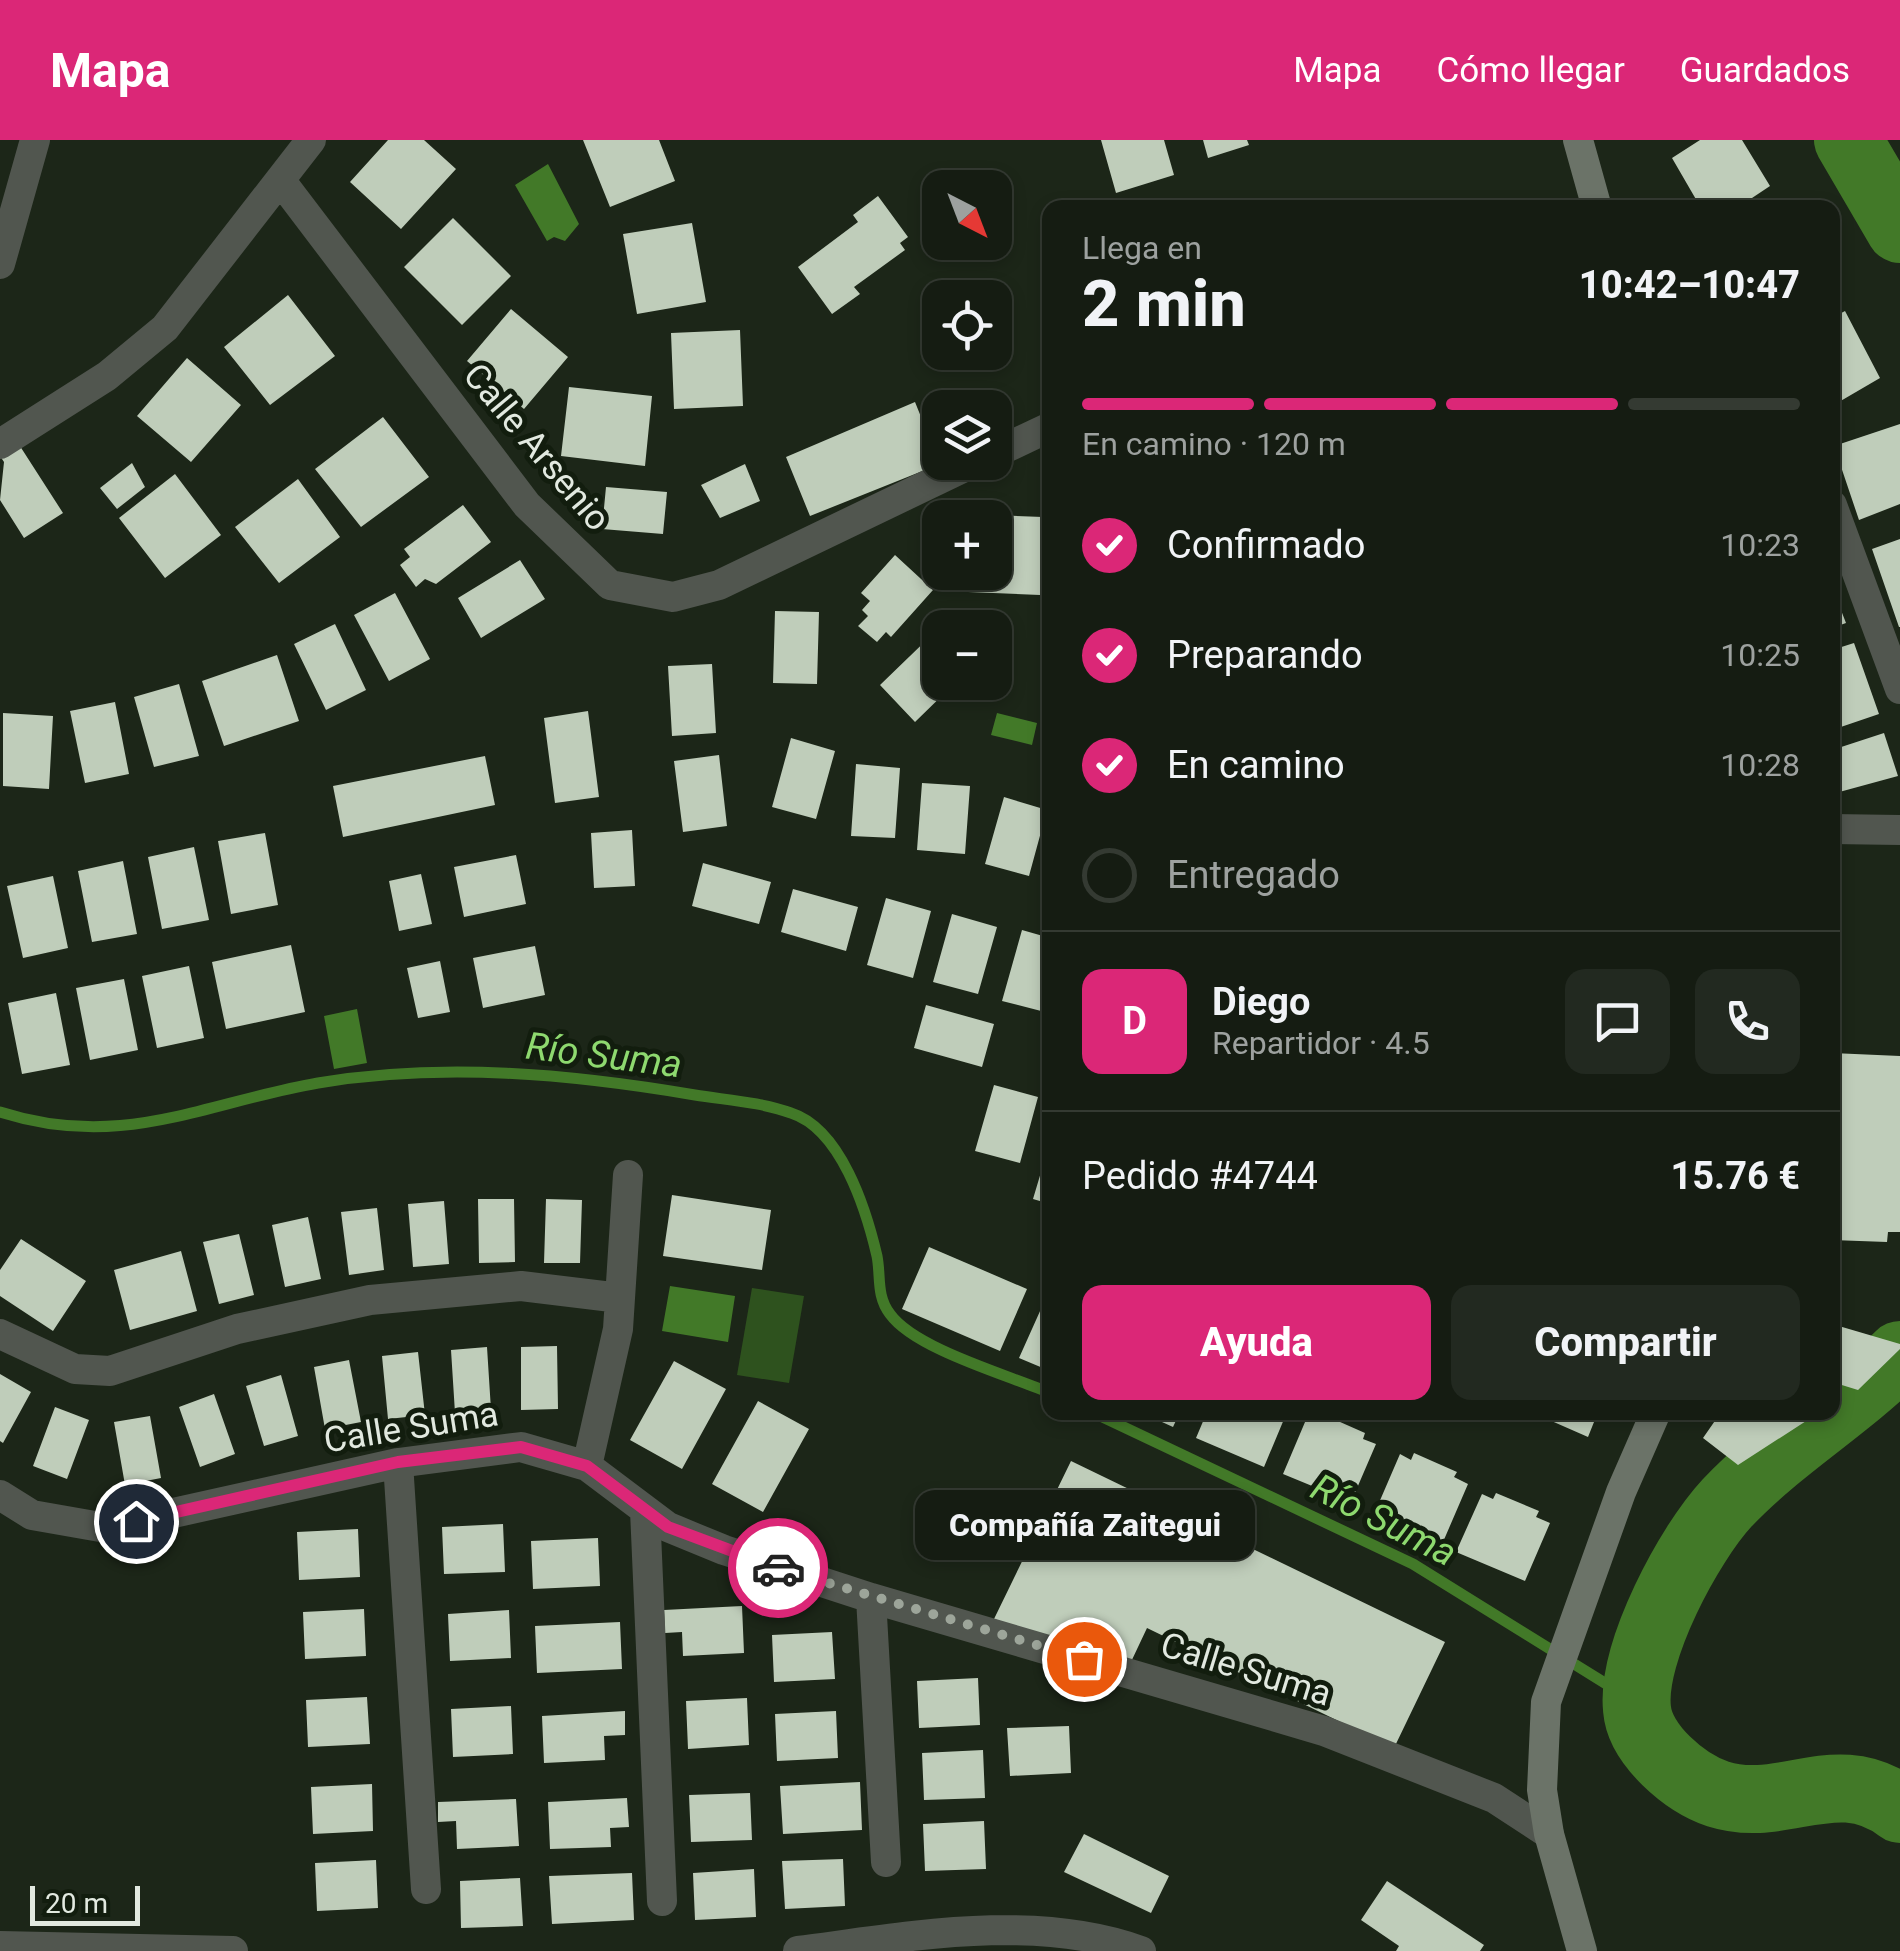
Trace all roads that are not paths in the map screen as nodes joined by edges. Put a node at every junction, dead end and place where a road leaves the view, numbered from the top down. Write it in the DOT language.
graph roads {
  1 [pos="35,140"];
  2 [pos="311,140"];
  3 [pos="1578,140"];
  4 [pos="282,181"];
  5 [pos="1595,200"];
  6 [pos="0,264"];
  7 [pos="1042,432"];
  8 [pos="0,444"];
  9 [pos="1012,445"];
  10 [pos="937,480"];
  11 [pos="1840,527"];
  12 [pos="1900,689"];
  13 [pos="1840,829"];
  14 [pos="1900,830"];
  15 [pos="628,1174"];
  16 [pos="620,1298"];
  17 [pos="0,1334"];
  18 [pos="1653,1420"];
  19 [pos="398,1462"];
  20 [pos="587,1466"];
  21 [pos="0,1495"];
  22 [pos="645,1510"];
  23 [pos="871,1598"];
  24 [pos="1549,1834"];
  25 [pos="886,1862"];
  26 [pos="426,1889"];
  27 [pos="662,1900"];
  28 [pos="0,1946"];
  29 [pos="233,1951"];
  30 [pos="798,1951"];
  31 [pos="1141,1951"];
  32 [pos="1582,1951"];
  1 -- 6 [label="street"];
  2 -- 4 [label="street"];
  3 -- 5 [label="street"];
  4 -- 8 [label="street"];
  4 -- 10 [label="street, Calle Arsenio"];
  7 -- 9 [label="street"];
  11 -- 12 [label="street"];
  13 -- 14 [label="street"];
  15 -- 16 [label="street"];
  16 -- 17 [label="street"];
  16 -- 20 [label="street"];
  18 -- 24 [label="street"];
  19 -- 20 [label="street, Calle Suma"];
  19 -- 21 [label="street, Calle Suma"];
  19 -- 26 [label="street"];
  20 -- 22 [label="street, Calle Suma"];
  22 -- 23 [label="street, Calle Suma"];
  22 -- 27 [label="street"];
  23 -- 24 [label="street, Calle Suma"];
  23 -- 25 [label="street"];
  24 -- 32 [label="street"];
  28 -- 29 [label="street"];
  30 -- 31 [label="street"];
}
